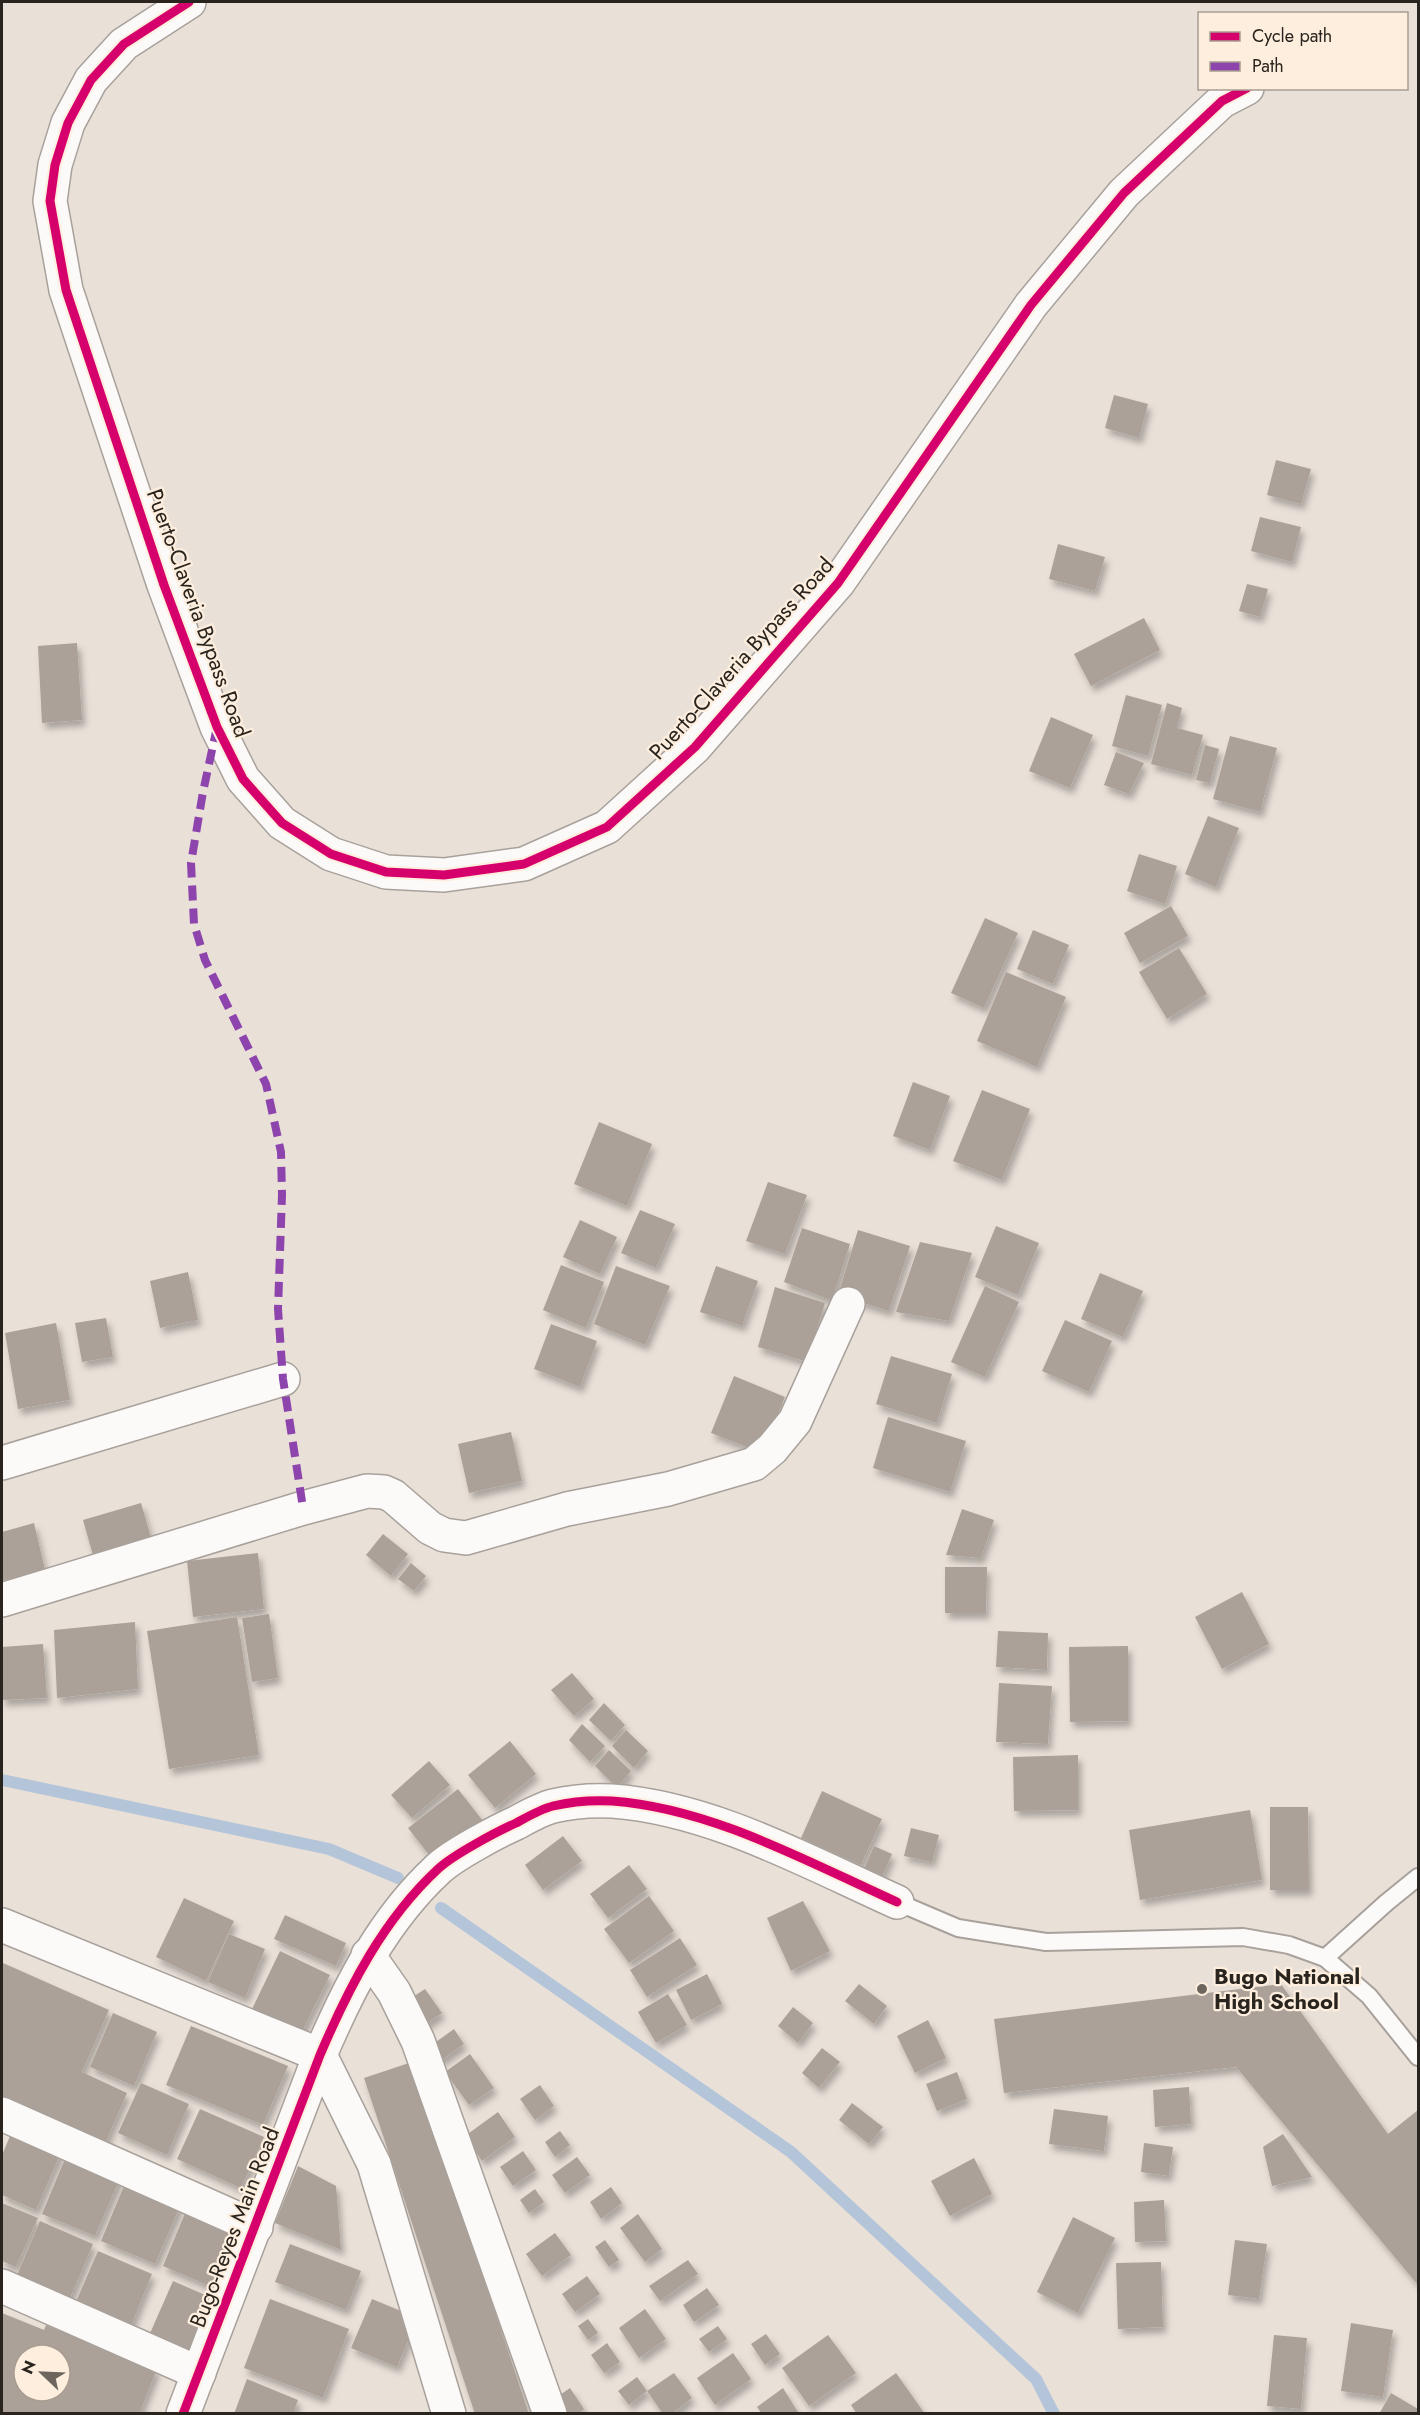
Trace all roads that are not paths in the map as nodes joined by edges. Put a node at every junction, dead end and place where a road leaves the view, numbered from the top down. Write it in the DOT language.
graph roads {
  1 [pos="189,2"];
  2 [pos="1242,90"];
  3 [pos="848,1304"];
  4 [pos="283,1379"];
  5 [pos="2,1463"];
  6 [pos="2,1600"];
  7 [pos="1419,1877"];
  8 [pos="897,1902"];
  9 [pos="2,1925"];
  10 [pos="368,1955"];
  11 [pos="1325,1958"];
  12 [pos="320,2055"];
  13 [pos="1419,2057"];
  14 [pos="2,2114"];
  15 [pos="256,2227"];
  16 [pos="2,2286"];
  17 [pos="199,2373"];
  18 [pos="183,2414"];
  19 [pos="449,2414"];
  20 [pos="550,2414"];
  1 -- 2 [label="street, Puerto-Claveria Bypass Road"];
  3 -- 6 [label="street"];
  4 -- 5 [label="street"];
  7 -- 11 [label="lane"];
  8 -- 10 [label="street, Bugo-Reyes Main Road"];
  8 -- 11 [label="lane"];
  9 -- 12 [label="street"];
  10 -- 12 [label="street, Bugo-Reyes Main Road"];
  10 -- 20 [label="street"];
  11 -- 13 [label="lane"];
  12 -- 15 [label="street, Bugo-Reyes Main Road"];
  12 -- 19 [label="street"];
  14 -- 15 [label="street"];
  15 -- 17 [label="street, Bugo-Reyes Main Road"];
  16 -- 17 [label="street"];
  17 -- 18 [label="street, Bugo-Reyes Main Road"];
}
